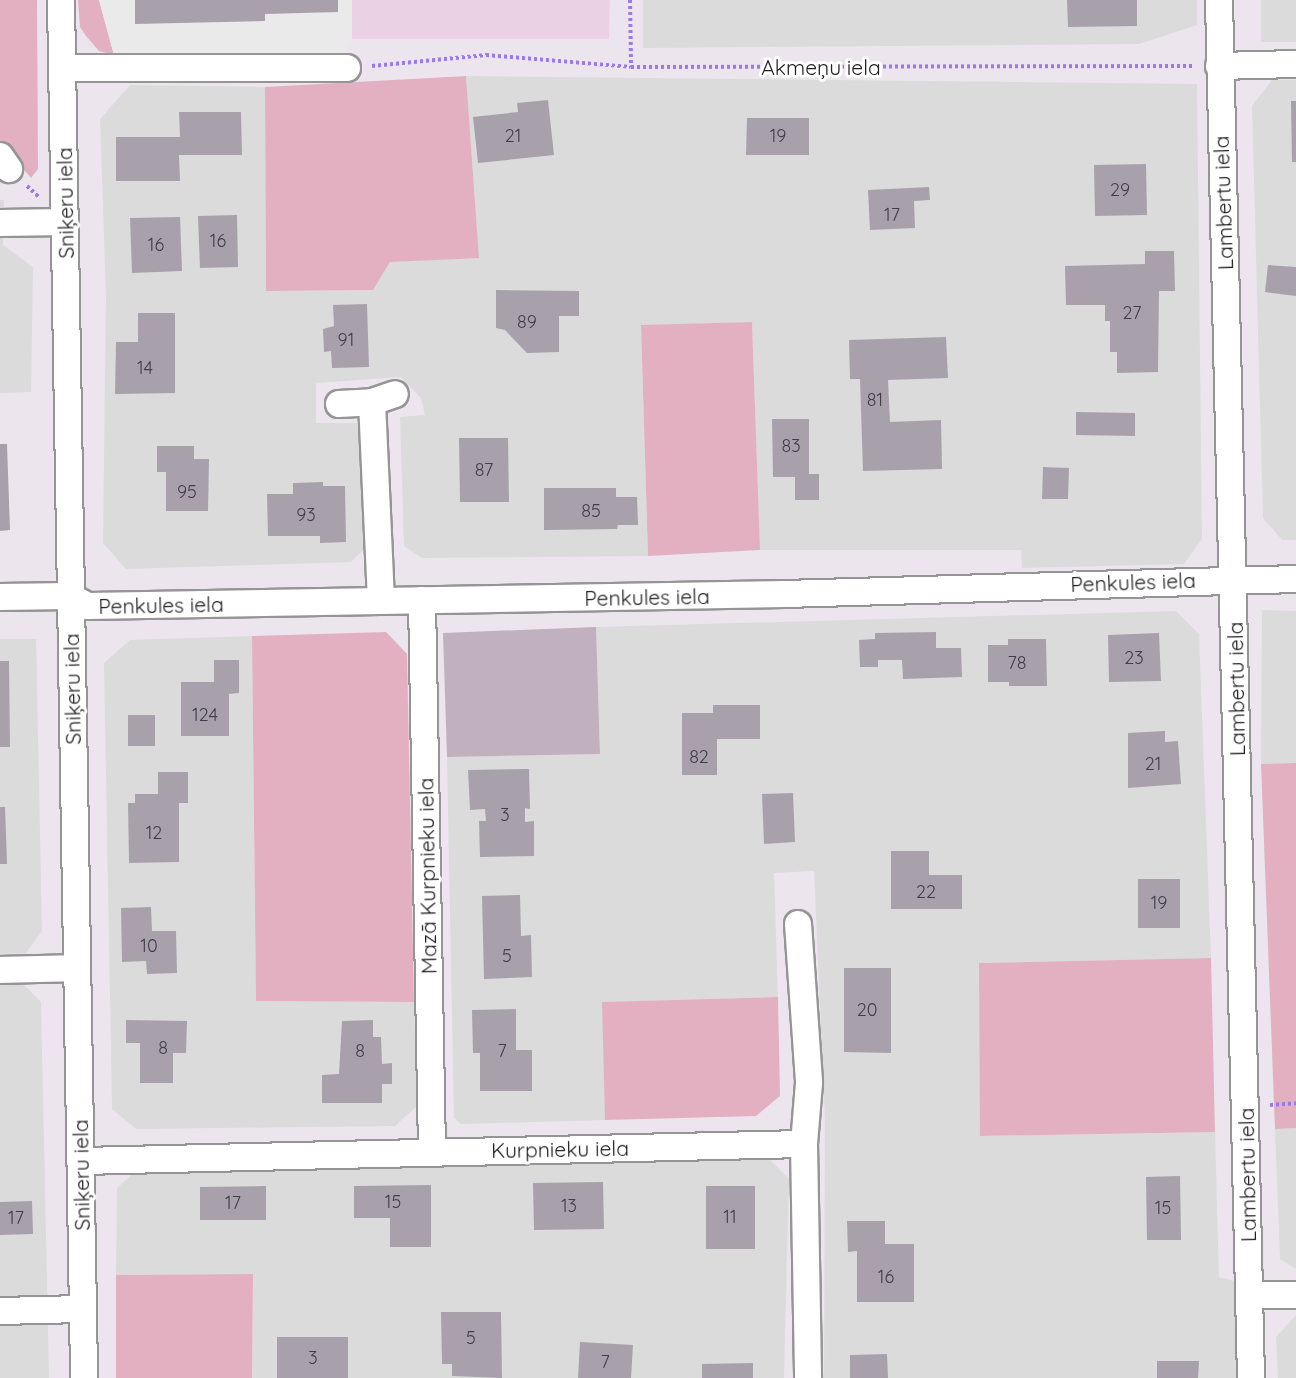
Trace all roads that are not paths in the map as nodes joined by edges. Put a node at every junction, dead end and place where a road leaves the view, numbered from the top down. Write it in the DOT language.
graph roads {
  1 [pos="61,0"];
  2 [pos="1219,0"];
  3 [pos="1296,64"];
  4 [pos="1219,66"];
  5 [pos="63,68"];
  6 [pos="347,68"];
  7 [pos="65,222"];
  8 [pos="0,223"];
  9 [pos="339,404"];
  10 [pos="1234,578"];
  11 [pos="1296,579"];
  12 [pos="69,596"];
  13 [pos="0,597"];
  14 [pos="422,600"];
  15 [pos="381,602"];
  16 [pos="798,924"];
  17 [pos="77,968"];
  18 [pos="0,970"];
  19 [pos="804,1144"];
  20 [pos="432,1152"];
  21 [pos="82,1161"];
  22 [pos="1296,1294"];
  23 [pos="1249,1295"];
  24 [pos="83,1309"];
  25 [pos="0,1311"];
  26 [pos="84,1378"];
  27 [pos="808,1378"];
  28 [pos="1251,1378"];
  1 -- 5 [label="street, Sniķeru iela"];
  2 -- 4 [label="street, Lambertu iela"];
  3 -- 4 [label="street"];
  4 -- 10 [label="street, Lambertu iela"];
  5 -- 6 [label="street"];
  5 -- 7 [label="street, Sniķeru iela"];
  7 -- 8 [label="street"];
  7 -- 12 [label="street, Sniķeru iela"];
  9 -- 15 [label="street"];
  10 -- 11 [label="street, Penkules iela"];
  10 -- 14 [label="street, Penkules iela"];
  10 -- 23 [label="street, Lambertu iela"];
  12 -- 13 [label="street, Penkules iela"];
  12 -- 15 [label="street, Penkules iela"];
  12 -- 17 [label="street, Sniķeru iela"];
  14 -- 15 [label="street, Penkules iela"];
  14 -- 20 [label="street, Mazā Kurpnieku iela"];
  16 -- 19 [label="street"];
  17 -- 18 [label="street"];
  17 -- 21 [label="street, Sniķeru iela"];
  19 -- 20 [label="street, Kurpnieku iela"];
  19 -- 27 [label="street"];
  20 -- 21 [label="street, Kurpnieku iela"];
  21 -- 24 [label="street, Sniķeru iela"];
  22 -- 23 [label="street"];
  23 -- 28 [label="street, Lambertu iela"];
  24 -- 25 [label="street"];
  24 -- 26 [label="street, Sniķeru iela"];
}
